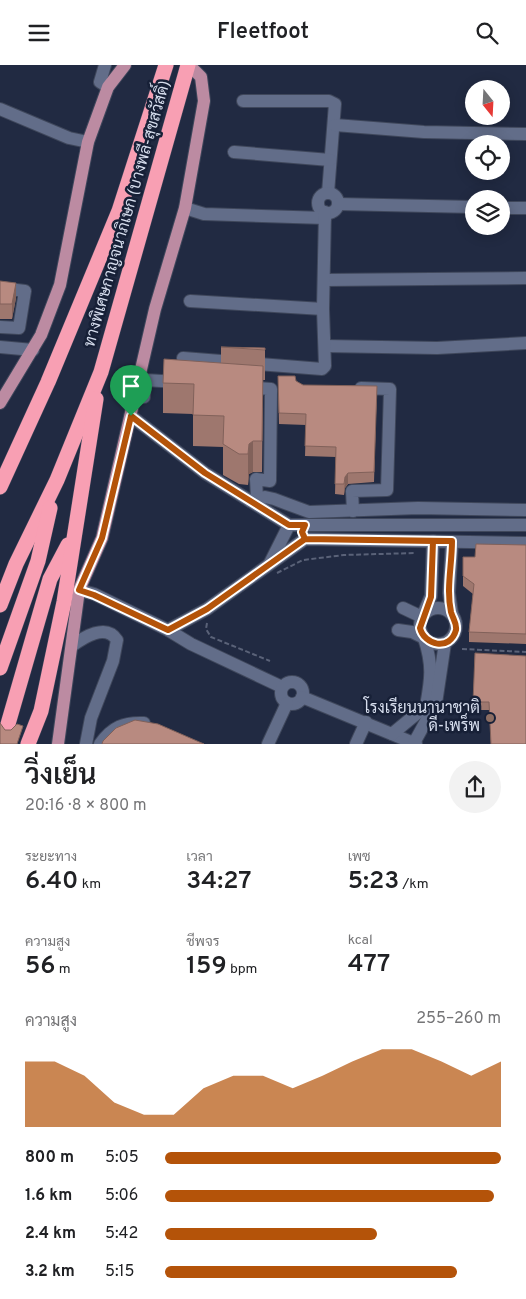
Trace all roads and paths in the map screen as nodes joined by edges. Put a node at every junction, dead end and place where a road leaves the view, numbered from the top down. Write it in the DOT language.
graph roads {
  1 [pos="105,65"];
  2 [pos="125,65"];
  3 [pos="166,65"];
  4 [pos="188,65"];
  5 [pos="203,71"];
  6 [pos="108,87"];
  7 [pos="243,101"];
  8 [pos="0,109"];
  9 [pos="335,125"];
  10 [pos="526,134"];
  11 [pos="88,142"];
  12 [pos="234,152"];
  13 [pos="330,160"];
  14 [pos="328,193"];
  15 [pos="338,204"];
  16 [pos="465,207"];
  17 [pos="510,208"];
  18 [pos="526,208"];
  19 [pos="185,209"];
  20 [pos="325,215"];
  21 [pos="526,278"];
  22 [pos="324,280"];
  23 [pos="0,288"];
  24 [pos="190,301"];
  25 [pos="323,309"];
  26 [pos="0,327"];
  27 [pos="526,343"];
  28 [pos="325,346"];
  29 [pos="0,347"];
  30 [pos="33,350"];
  31 [pos="183,358"];
  32 [pos="101,373"];
  33 [pos="194,383"];
  34 [pos="232,386"];
  35 [pos="351,388"];
  36 [pos="2,397"];
  37 [pos="144,397"];
  38 [pos="131,416"];
  39 [pos="57,480"];
  40 [pos="0,487"];
  41 [pos="254,500"];
  42 [pos="418,508"];
  43 [pos="526,510"];
  44 [pos="353,511"];
  45 [pos="289,525"];
  46 [pos="305,525"];
  47 [pos="418,525"];
  48 [pos="526,525"];
  49 [pos="74,535"];
  50 [pos="305,539"];
  51 [pos="433,541"];
  52 [pos="452,541"];
  53 [pos="526,543"];
  54 [pos="422,553"];
  55 [pos="270,571"];
  56 [pos="79,590"];
  57 [pos="0,605"];
  58 [pos="403,608"];
  59 [pos="452,614"];
  60 [pos="422,617"];
  61 [pos="208,619"];
  62 [pos="168,630"];
  63 [pos="398,630"];
  64 [pos="424,638"];
  65 [pos="445,643"];
  66 [pos="72,645"];
  67 [pos="462,649"];
  68 [pos="526,652"];
  69 [pos="270,661"];
  70 [pos="0,668"];
  71 [pos="282,687"];
  72 [pos="302,697"];
  73 [pos="287,703"];
  74 [pos="41,711"];
  75 [pos="366,722"];
  76 [pos="8,724"];
  77 [pos="160,728"];
  78 [pos="392,733"];
  79 [pos="28,744"];
  80 [pos="36,744"];
  81 [pos="58,744"];
  82 [pos="86,744"];
  83 [pos="100,744"];
  84 [pos="268,744"];
  85 [pos="356,744"];
  86 [pos="415,744"];
  1 -- 6 [label="street"];
  2 -- 6 [label="main road"];
  3 -- 40 [label="highway, ทางพิเศษกาญจนาภิเษก (บางพลี-สุขสวัสดิ์)"];
  4 -- 5 [label="main road"];
  4 -- 32 [label="highway, ทางพิเศษกาญจนาภิเษก (บางพลี-สุขสวัสดิ์)"];
  5 -- 19 [label="main road"];
  6 -- 11 [label="main road"];
  7 -- 9 [label="street"];
  8 -- 11 [label="street"];
  9 -- 10 [label="street"];
  9 -- 13 [label="street"];
  11 -- 30 [label="main road"];
  12 -- 13 [label="street"];
  13 -- 14 [label="street"];
  14 -- 15 [label="street"];
  14 -- 20 [label="street"];
  15 -- 16 [label="street"];
  15 -- 20 [label="street"];
  17 -- 18 [label="street"];
  19 -- 20 [label="street"];
  19 -- 38 [label="main road"];
  20 -- 22 [label="street"];
  21 -- 22 [label="street"];
  22 -- 25 [label="street"];
  23 -- 26 [label="street"];
  24 -- 25 [label="street"];
  25 -- 28 [label="street"];
  27 -- 28 [label="street"];
  28 -- 31 [label="street"];
  29 -- 30 [label="street"];
  30 -- 36 [label="main road"];
  32 -- 39 [label="highway, ทางพิเศษกาญจนาภิเษก (บางพลี-สุขสวัสดิ์)"];
  32 -- 49 [label="highway, ทางพิเศษกาญจนาภิเษก (บางพลี-สุขสวัสดิ์)"];
  33 -- 37 [label="street"];
  34 -- 41 [label="street"];
  35 -- 44 [label="street"];
  38 -- 41 [label="street"];
  38 -- 56 [label="main road"];
  39 -- 57 [label="highway, ทางพิเศษกาญจนาภิเษก (บางพลี-สุขสวัสดิ์)"];
  39 -- 70 [label="highway"];
  41 -- 44 [label="street"];
  41 -- 45 [label="street"];
  42 -- 43 [label="street"];
  42 -- 44 [label="street"];
  42 -- 47 [label="street"];
  45 -- 46 [label="street"];
  45 -- 55 [label="street"];
  46 -- 47 [label="street"];
  46 -- 50 [label="street"];
  47 -- 48 [label="street"];
  49 -- 74 [label="highway, ทางพิเศษกาญจนาภิเษก (บางพลี-สุขสวัสดิ์)"];
  49 -- 76 [label="highway, ทางพิเศษกาญจนาภิเษก (บางพลี-สุขสวัสดิ์)"];
  50 -- 51 [label="street"];
  50 -- 55 [label="street"];
  51 -- 52 [label="street"];
  51 -- 60 [label="street"];
  52 -- 53 [label="street"];
  52 -- 59 [label="street"];
  54 -- 55 [label="path"];
  55 -- 62 [label="street"];
  56 -- 62 [label="street"];
  56 -- 66 [label="main road"];
  58 -- 60 [label="street"];
  59 -- 60 [label="street"];
  59 -- 65 [label="street"];
  60 -- 64 [label="street"];
  61 -- 69 [label="path"];
  62 -- 71 [label="street"];
  63 -- 64 [label="street"];
  64 -- 65 [label="street"];
  64 -- 78 [label="street"];
  65 -- 86 [label="street"];
  66 -- 81 [label="main road"];
  66 -- 82 [label="street"];
  67 -- 68 [label="path"];
  71 -- 72 [label="street"];
  71 -- 73 [label="street"];
  72 -- 73 [label="street"];
  72 -- 75 [label="street"];
  73 -- 84 [label="street"];
  74 -- 79 [label="highway, ทางพิเศษกาญจนาภิเษก (บางพลี-สุขสวัสดิ์)"];
  74 -- 80 [label="highway"];
  75 -- 78 [label="street"];
  75 -- 85 [label="street"];
  77 -- 83 [label="street"];
  78 -- 86 [label="street"];
}
